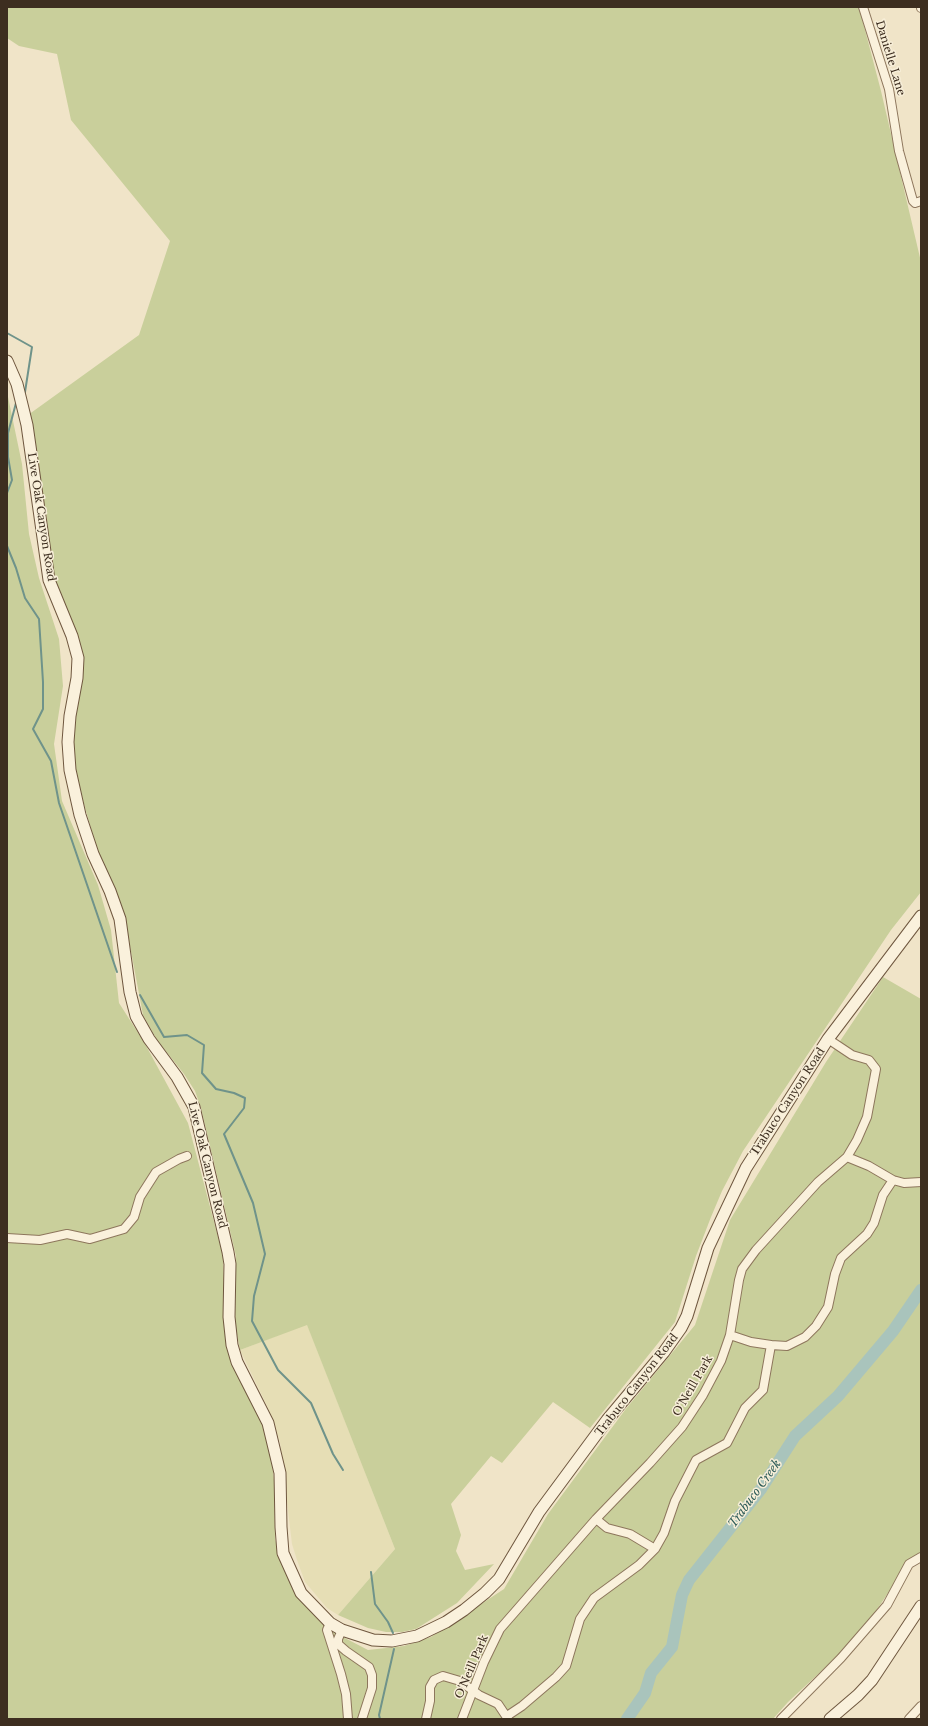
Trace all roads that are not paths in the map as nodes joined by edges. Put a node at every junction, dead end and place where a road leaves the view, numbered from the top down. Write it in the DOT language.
graph roads {
  1 [pos="863,7"];
  2 [pos="921,201"];
  3 [pos="7,361"];
  4 [pos="921,916"];
  5 [pos="828,1039"];
  6 [pos="187,1156"];
  7 [pos="847,1157"];
  8 [pos="893,1180"];
  9 [pos="921,1182"];
  10 [pos="7,1238"];
  11 [pos="730,1335"];
  12 [pos="771,1345"];
  13 [pos="596,1519"];
  14 [pos="654,1549"];
  15 [pos="921,1557"];
  16 [pos="921,1606"];
  17 [pos="330,1623"];
  18 [pos="346,1631"];
  19 [pos="343,1649"];
  20 [pos="334,1653"];
  21 [pos="474,1690"];
  22 [pos="921,1706"];
  23 [pos="507,1717"];
  24 [pos="348,1719"];
  25 [pos="362,1719"];
  26 [pos="426,1719"];
  27 [pos="462,1719"];
  28 [pos="781,1719"];
  29 [pos="830,1719"];
  30 [pos="909,1719"];
  1 -- 2 [label="street, Danielle Lane"];
  3 -- 17 [label="main road, Live Oak Canyon Road"];
  4 -- 5 [label="main road, Trabuco Canyon Road"];
  5 -- 7 [label="street, O'Neill Park"];
  5 -- 18 [label="main road, Trabuco Canyon Road"];
  6 -- 10 [label="street"];
  7 -- 8 [label="street"];
  7 -- 11 [label="street, O'Neill Park"];
  8 -- 9 [label="street"];
  8 -- 12 [label="street"];
  11 -- 12 [label="street"];
  11 -- 13 [label="street, O'Neill Park"];
  12 -- 14 [label="street"];
  13 -- 14 [label="street"];
  13 -- 21 [label="street, O'Neill Park"];
  14 -- 23 [label="street"];
  15 -- 28 [label="street"];
  16 -- 29 [label="main road"];
  17 -- 18 [label="main road, Live Oak Canyon Road"];
  17 -- 20 [label="street"];
  18 -- 19 [label="street"];
  19 -- 20 [label="street"];
  19 -- 25 [label="street"];
  20 -- 24 [label="street"];
  21 -- 23 [label="street"];
  21 -- 26 [label="street"];
  21 -- 27 [label="street, O'Neill Park"];
  22 -- 30 [label="street"];
}
